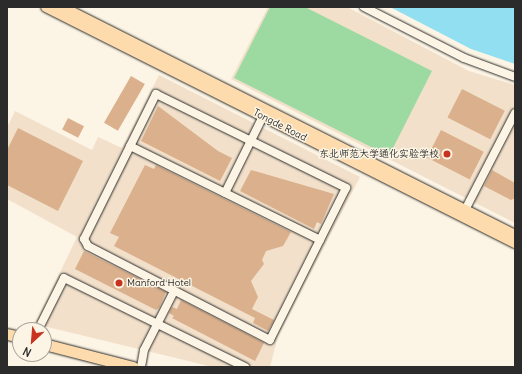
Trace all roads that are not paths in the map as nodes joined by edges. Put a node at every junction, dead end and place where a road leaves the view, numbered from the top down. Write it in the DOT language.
graph roads {
  1 [pos="46,7"];
  2 [pos="62,7"];
  3 [pos="364,7"];
  4 [pos="515,77"];
  5 [pos="515,113"];
  6 [pos="263,116"];
  7 [pos="251,141"];
  8 [pos="130,146"];
  9 [pos="225,193"];
  10 [pos="465,210"];
  11 [pos="515,235"];
  12 [pos="320,240"];
  13 [pos="515,243"];
  14 [pos="174,290"];
  15 [pos="42,322"];
  16 [pos="157,324"];
  17 [pos="52,346"];
  18 [pos="52,354"];
  19 [pos="100,367"];
  20 [pos="133,367"];
  21 [pos="141,367"];
  22 [pos="245,367"];
  1 -- 6 [label="main road, Tongde Road"];
  2 -- 10 [label="main road, Tongde Road"];
  3 -- 4 [label="street"];
  5 -- 10 [label="street"];
  6 -- 7 [label="street"];
  6 -- 13 [label="main road, Tongde Road"];
  7 -- 8 [label="street"];
  7 -- 9 [label="street"];
  7 -- 12 [label="street"];
  8 -- 9 [label="street"];
  8 -- 14 [label="street"];
  9 -- 12 [label="street"];
  10 -- 11 [label="main road, Tongde Road"];
  12 -- 14 [label="street"];
  14 -- 16 [label="street"];
  15 -- 16 [label="street"];
  16 -- 21 [label="street"];
  16 -- 22 [label="street"];
  17 -- 20 [label="highway"];
  18 -- 19 [label="highway"];
}
